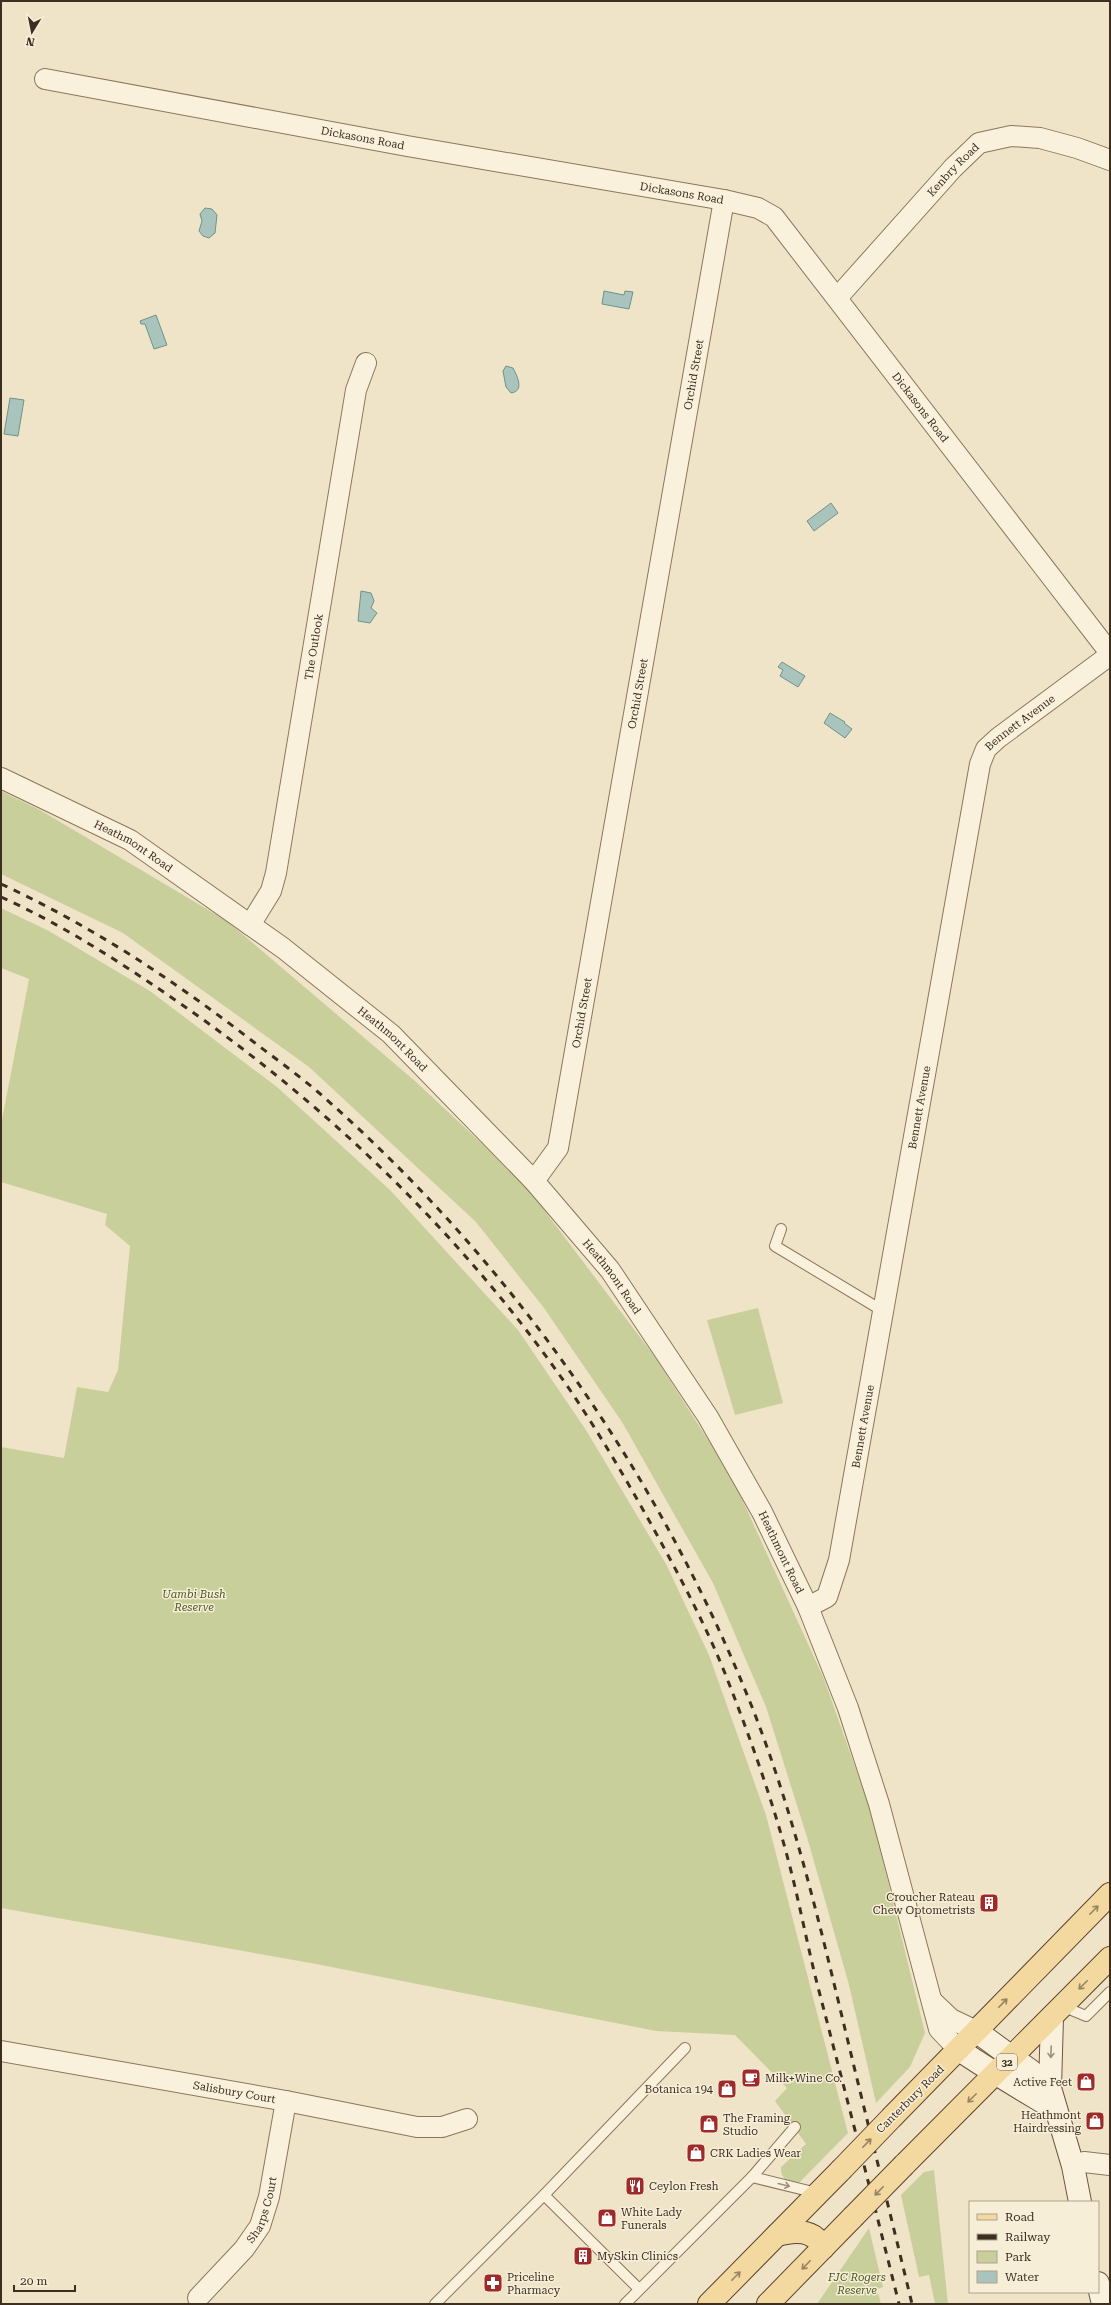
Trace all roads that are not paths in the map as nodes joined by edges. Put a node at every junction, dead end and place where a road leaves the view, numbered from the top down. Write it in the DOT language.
graph roads {
  1 [pos="45,79"];
  2 [pos="1110,160"];
  3 [pos="724,200"];
  4 [pos="837,298"];
  5 [pos="366,363"];
  6 [pos="1110,654"];
  7 [pos="1,778"];
  8 [pos="250,925"];
  9 [pos="534,1181"];
  10 [pos="781,1229"];
  11 [pos="883,1312"];
  12 [pos="808,1607"];
  13 [pos="1110,1894"];
  14 [pos="1110,1958"];
  15 [pos="1110,1992"];
  16 [pos="930,1999"];
  17 [pos="1057,2011"];
  18 [pos="976,2031"];
  19 [pos="685,2048"];
  20 [pos="958,2049"];
  21 [pos="1,2051"];
  22 [pos="1011,2058"];
  23 [pos="995,2075"];
  24 [pos="1050,2088"];
  25 [pos="286,2101"];
  26 [pos="1056,2110"];
  27 [pos="467,2119"];
  28 [pos="795,2127"];
  29 [pos="1110,2165"];
  30 [pos="1073,2166"];
  31 [pos="752,2177"];
  32 [pos="817,2193"];
  33 [pos="544,2195"];
  34 [pos="1080,2201"];
  35 [pos="777,2235"];
  36 [pos="822,2248"];
  37 [pos="1099,2287"];
  38 [pos="639,2289"];
  39 [pos="198,2298"];
  40 [pos="435,2304"];
  41 [pos="625,2304"];
  42 [pos="709,2304"];
  43 [pos="768,2304"];
  44 [pos="1103,2304"];
  1 -- 3 [label="street, Dickasons Road"];
  2 -- 4 [label="street, Kenbry Road"];
  3 -- 4 [label="street, Dickasons Road"];
  3 -- 9 [label="street, Orchid Street"];
  4 -- 6 [label="street, Dickasons Road"];
  5 -- 8 [label="street, The Outlook"];
  6 -- 11 [label="street, Bennett Avenue"];
  7 -- 8 [label="street, Heathmont Road"];
  8 -- 9 [label="street, Heathmont Road"];
  9 -- 12 [label="street, Heathmont Road"];
  10 -- 11 [label="lane"];
  11 -- 12 [label="street, Bennett Avenue"];
  12 -- 16 [label="street, Heathmont Road"];
  18 -- 13 [label="main road, Canterbury Road, one-way"];
  14 -- 17 [label="main road, 32, one-way"];
  15 -- 17 [label="lane"];
  16 -- 18 [label="street"];
  16 -- 20 [label="street, Heathmont Road"];
  17 -- 22 [label="main road, 32"];
  17 -- 24 [label="street, one-way"];
  18 -- 20 [label="main road, Canterbury Road"];
  18 -- 22 [label="street"];
  19 -- 33 [label="lane"];
  20 -- 23 [label="street"];
  32 -- 20 [label="main road, Canterbury Road, one-way, bridge"];
  21 -- 25 [label="street, Salisbury Court"];
  22 -- 23 [label="main road, 32"];
  22 -- 24 [label="street"];
  23 -- 26 [label="street"];
  23 -- 36 [label="main road, 32, one-way, bridge"];
  24 -- 26 [label="street"];
  25 -- 27 [label="street, Salisbury Court"];
  25 -- 39 [label="street, Sharps Court"];
  26 -- 30 [label="street"];
  28 -- 31 [label="lane"];
  29 -- 30 [label="street"];
  30 -- 34 [label="street"];
  31 -- 32 [label="lane, one-way"];
  31 -- 38 [label="lane"];
  32 -- 35 [label="main road, Canterbury Road"];
  33 -- 38 [label="lane"];
  33 -- 40 [label="lane"];
  35 -- 36 [label="main road"];
  42 -- 35 [label="main road, Canterbury Road, one-way"];
  36 -- 43 [label="main road, 32, one-way"];
  37 -- 44 [label="street"];
  38 -- 41 [label="lane"];
}
